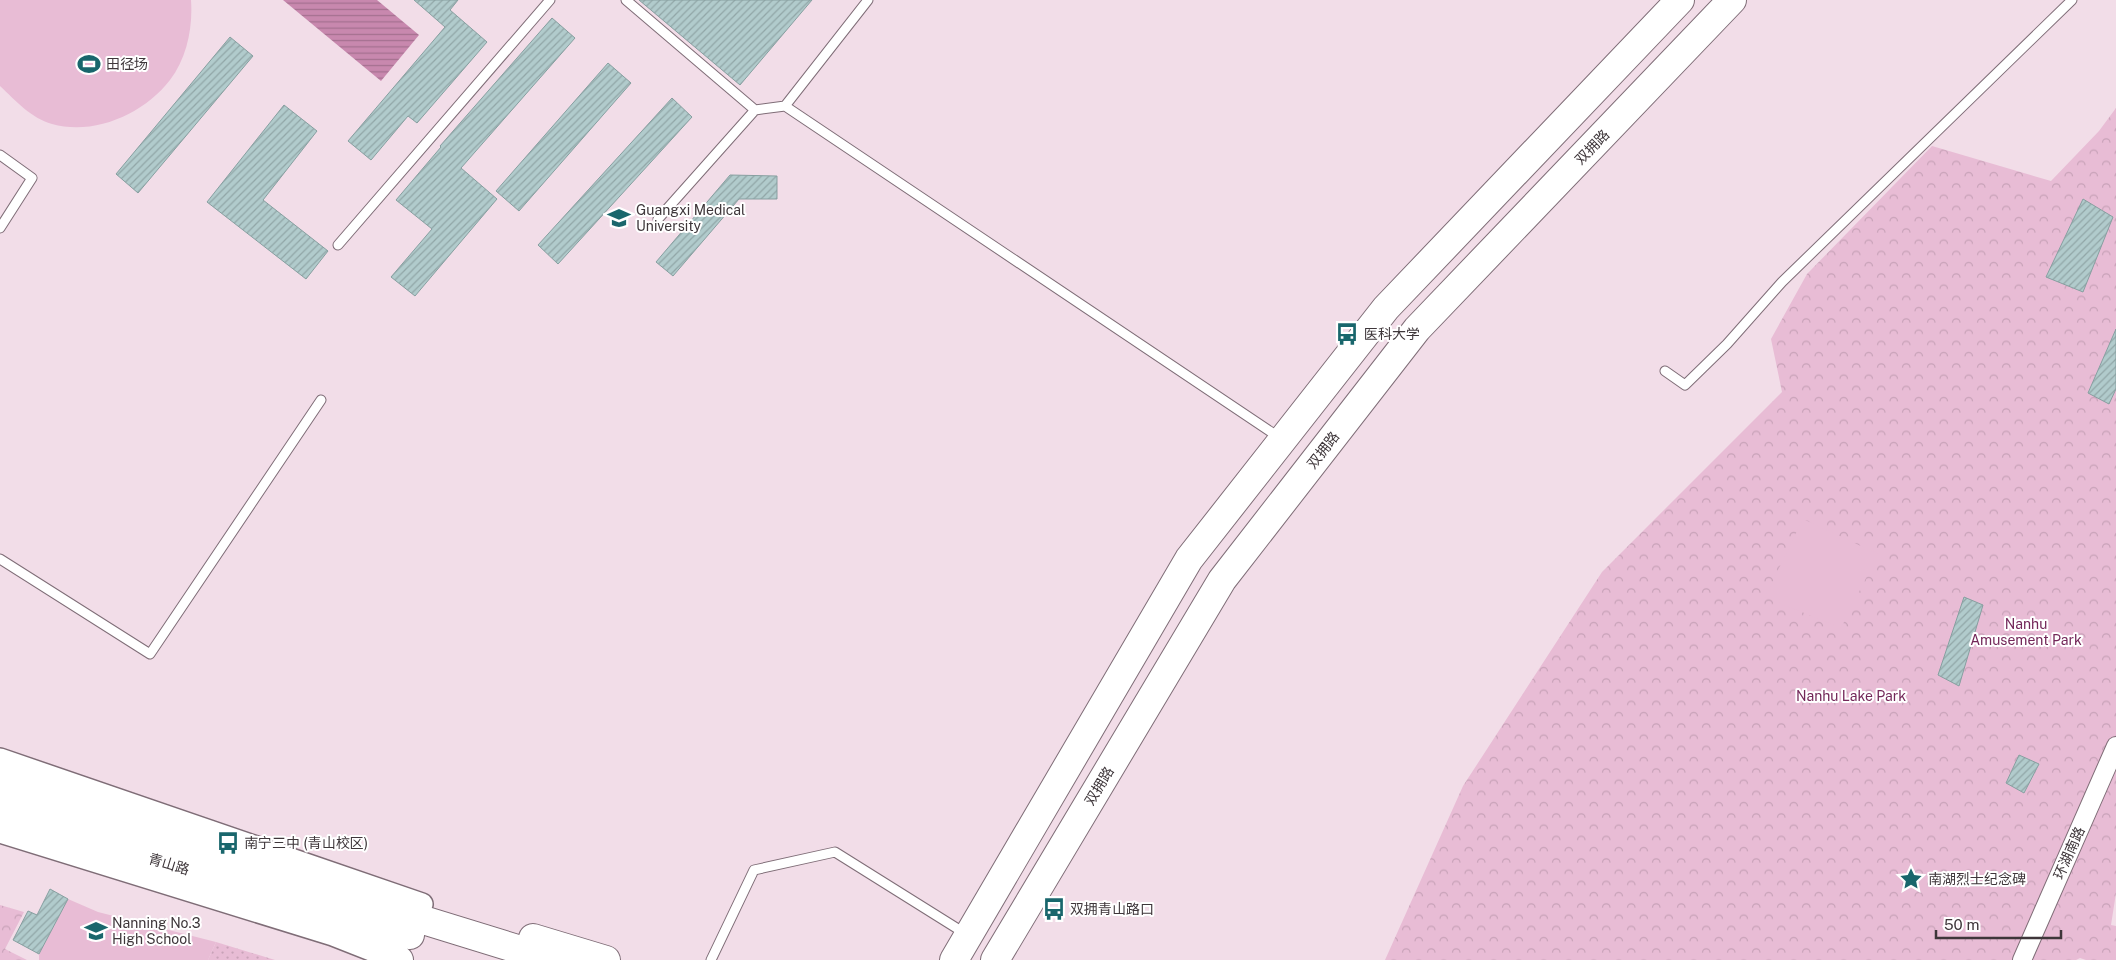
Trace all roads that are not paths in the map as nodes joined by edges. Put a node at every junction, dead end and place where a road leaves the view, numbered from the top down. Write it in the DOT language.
graph roads {
  1 [pos="550,0"];
  2 [pos="626,0"];
  3 [pos="868,0"];
  4 [pos="1680,0"];
  5 [pos="1732,0"];
  6 [pos="2072,0"];
  7 [pos="785,106"];
  8 [pos="754,110"];
  9 [pos="0,154"];
  10 [pos="658,219"];
  11 [pos="0,228"];
  12 [pos="338,244"];
  13 [pos="1665,371"];
  14 [pos="321,400"];
  15 [pos="1283,440"];
  16 [pos="0,559"];
  17 [pos="2116,746"];
  18 [pos="0,759"];
  19 [pos="0,783"];
  20 [pos="0,811"];
  21 [pos="0,832"];
  22 [pos="329,891"];
  23 [pos="422,904"];
  24 [pos="339,916"];
  25 [pos="968,936"];
  26 [pos="388,959"];
  27 [pos="996,959"];
  28 [pos="505,960"];
  29 [pos="552,960"];
  30 [pos="606,960"];
  31 [pos="711,960"];
  32 [pos="954,960"];
  33 [pos="2022,960"];
  1 -- 12 [label="lane"];
  2 -- 8 [label="lane"];
  3 -- 7 [label="lane"];
  4 -- 15 [label="main road"];
  5 -- 27 [label="main road, 双拥路"];
  6 -- 13 [label="lane"];
  7 -- 8 [label="lane"];
  7 -- 15 [label="lane"];
  8 -- 10 [label="lane"];
  9 -- 11 [label="lane"];
  14 -- 16 [label="lane"];
  15 -- 25 [label="main road"];
  17 -- 33 [label="street, 环湖南路"];
  18 -- 23 [label="street"];
  19 -- 22 [label="main road, 青山路"];
  20 -- 24 [label="main road, 青山路"];
  21 -- 26 [label="street"];
  22 -- 23 [label="main road"];
  22 -- 29 [label="main road"];
  23 -- 30 [label="main road"];
  24 -- 26 [label="main road"];
  24 -- 28 [label="main road, 青山路"];
  25 -- 31 [label="lane"];
  25 -- 32 [label="main road"];
}
